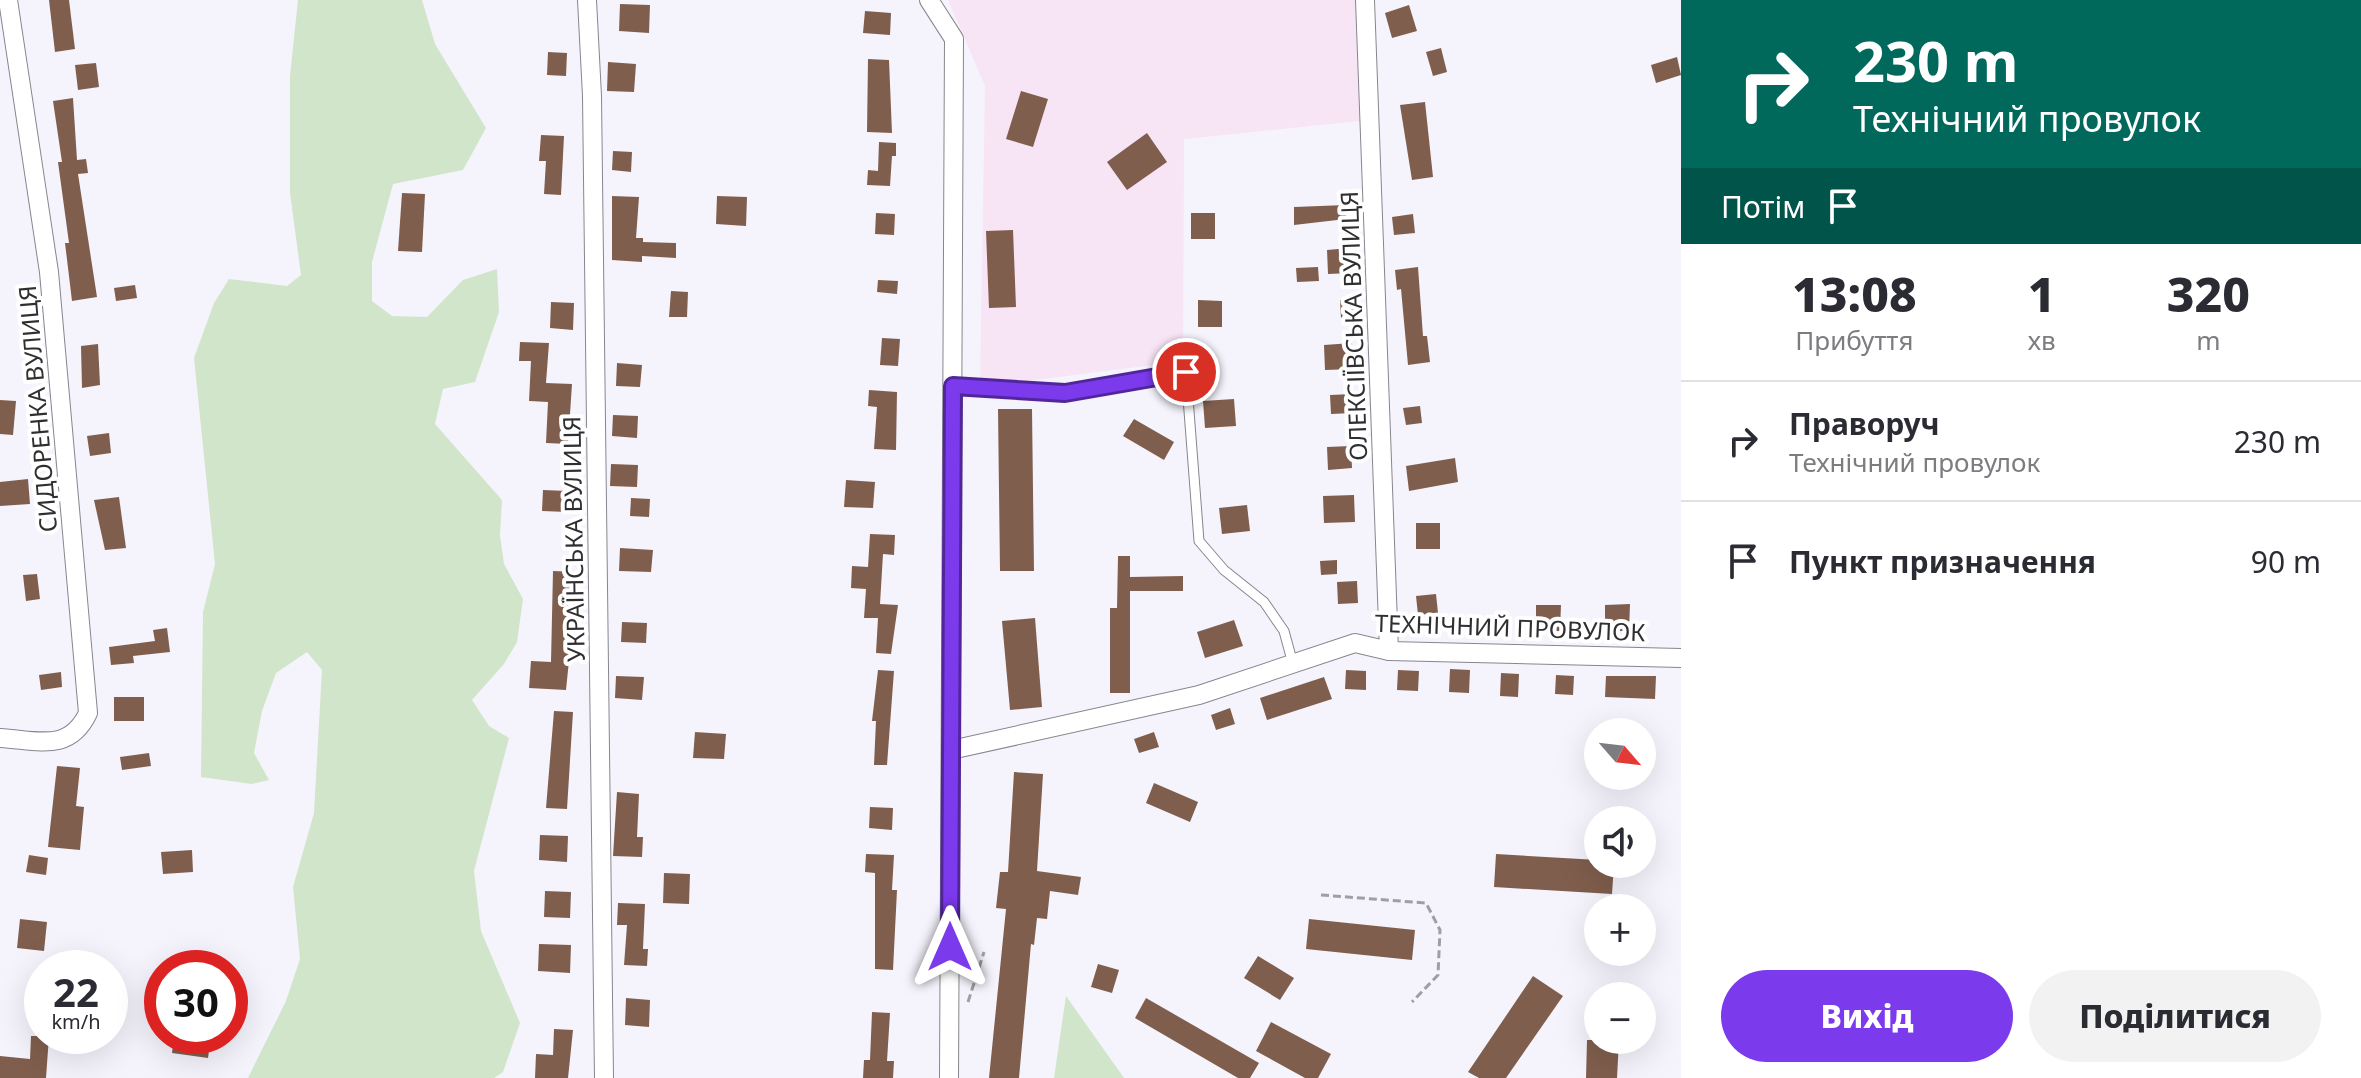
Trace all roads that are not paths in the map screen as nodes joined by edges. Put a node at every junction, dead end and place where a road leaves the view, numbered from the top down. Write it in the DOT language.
graph roads {
  1 [pos="8,0"];
  2 [pos="587,0"];
  3 [pos="929,0"];
  4 [pos="1365,0"];
  5 [pos="953,386"];
  6 [pos="1389,651"];
  7 [pos="1681,658"];
  8 [pos="1293,664"];
  9 [pos="0,738"];
  10 [pos="951,750"];
  11 [pos="604,1078"];
  12 [pos="949,1078"];
  1 -- 9 [label="street, СИДОРЕНКА ВУЛИЦЯ"];
  2 -- 11 [label="street, УКРАЇНСЬКА ВУЛИЦЯ"];
  3 -- 5 [label="street"];
  4 -- 6 [label="street, ОЛЕКСІЇВСЬКА ВУЛИЦЯ"];
  5 -- 8 [label="lane"];
  5 -- 10 [label="street"];
  6 -- 7 [label="street, ТЕХНІЧНИЙ ПРОВУЛОК"];
  6 -- 8 [label="street, ТЕХНІЧНИЙ ПРОВУЛОК"];
  8 -- 10 [label="street, ТЕХНІЧНИЙ ПРОВУЛОК"];
  10 -- 12 [label="street"];
}
